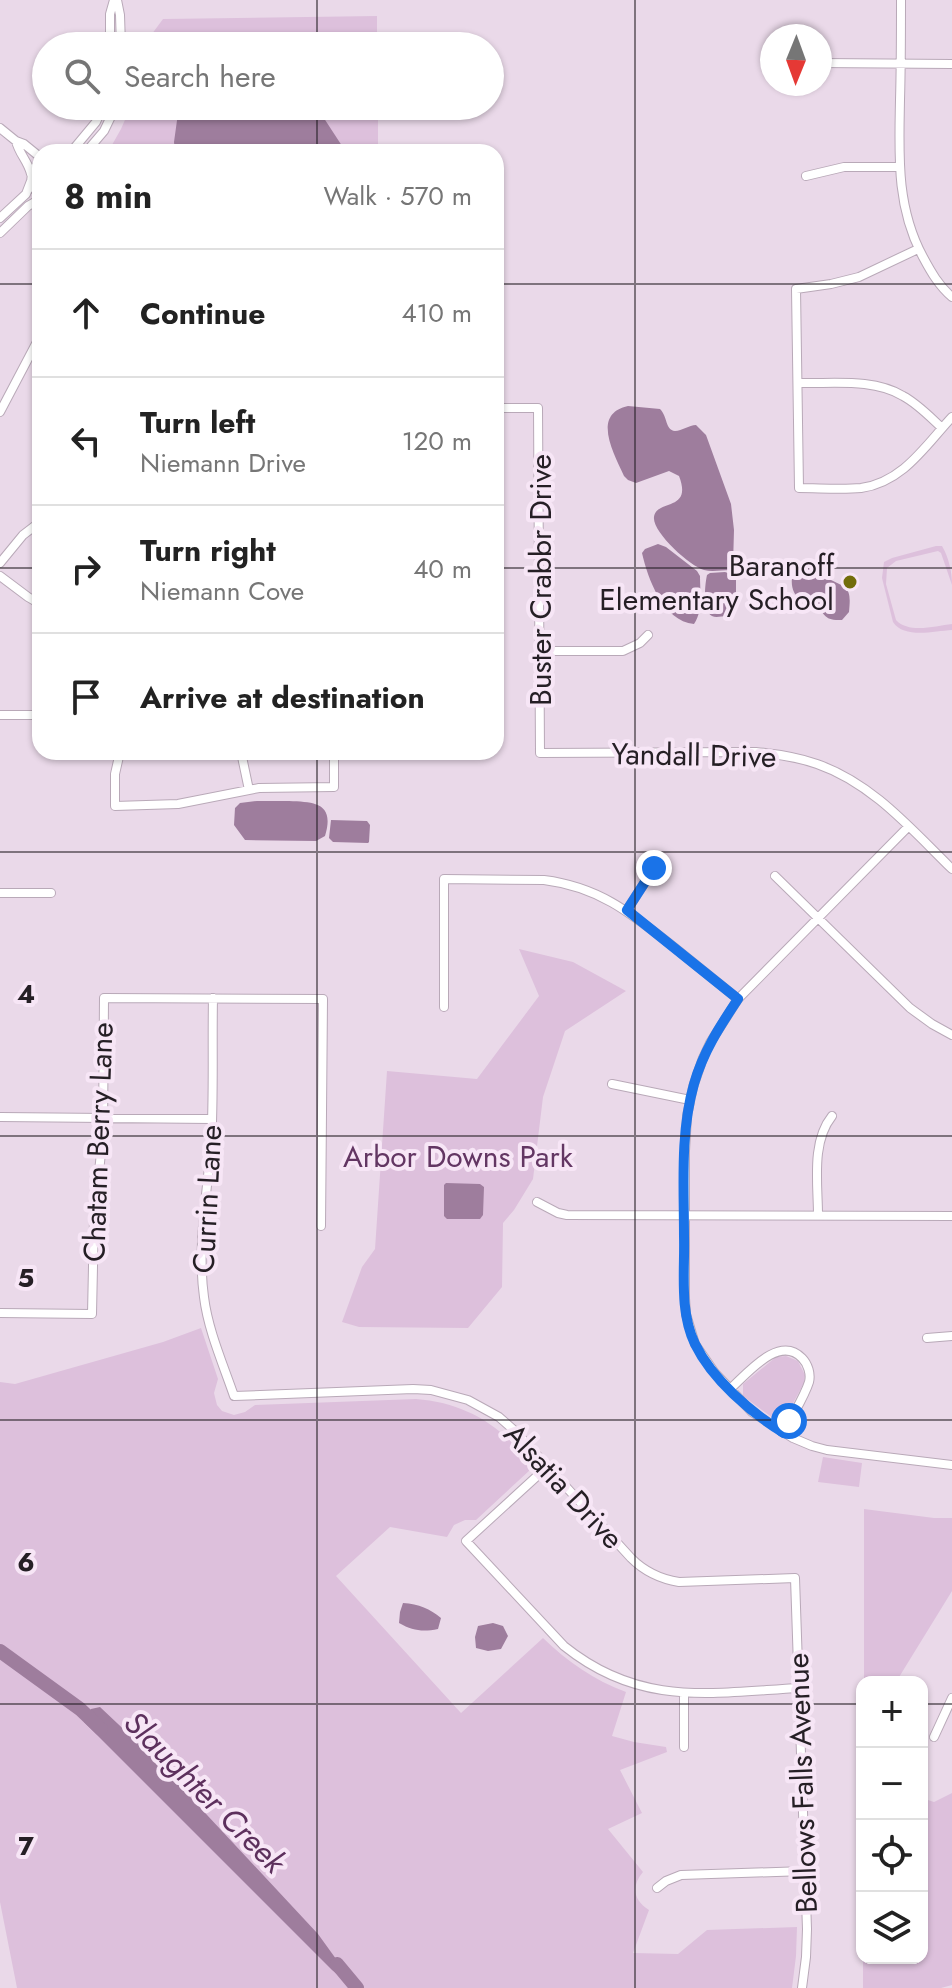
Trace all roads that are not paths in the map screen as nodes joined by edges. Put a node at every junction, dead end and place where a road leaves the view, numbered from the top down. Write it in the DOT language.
graph roads {
  1 [pos="115,0"];
  2 [pos="901,0"];
  3 [pos="110,32"];
  4 [pos="121,32"];
  5 [pos="832,63"];
  6 [pos="901,63"];
  7 [pos="952,64"];
  8 [pos="97,120"];
  9 [pos="109,120"];
  10 [pos="0,128"];
  11 [pos="16,141"];
  12 [pos="78,144"];
  13 [pos="93,144"];
  14 [pos="32,152"];
  15 [pos="899,167"];
  16 [pos="32,175"];
  17 [pos="806,176"];
  18 [pos="31,178"];
  19 [pos="32,203"];
  20 [pos="0,218"];
  21 [pos="0,233"];
  22 [pos="918,249"];
  23 [pos="952,297"];
  24 [pos="32,361"];
  25 [pos="799,383"];
  26 [pos="504,408"];
  27 [pos="0,412"];
  28 [pos="952,417"];
  29 [pos="942,428"];
  30 [pos="32,528"];
  31 [pos="0,563"];
  32 [pos="0,576"];
  33 [pos="32,599"];
  34 [pos="648,635"];
  35 [pos="540,651"];
  36 [pos="0,715"];
  37 [pos="32,715"];
  38 [pos="540,753"];
  39 [pos="118,760"];
  40 [pos="243,760"];
  41 [pos="334,760"];
  42 [pos="249,790"];
  43 [pos="908,827"];
  44 [pos="654,868"];
  45 [pos="952,869"];
  46 [pos="775,876"];
  47 [pos="0,893"];
  48 [pos="51,893"];
  49 [pos="627,910"];
  50 [pos="817,917"];
  51 [pos="213,998"];
  52 [pos="738,999"];
  53 [pos="444,1007"];
  54 [pos="952,1035"];
  55 [pos="612,1084"];
  56 [pos="690,1100"];
  57 [pos="832,1116"];
  58 [pos="0,1117"];
  59 [pos="104,1118"];
  60 [pos="212,1119"];
  61 [pos="537,1202"];
  62 [pos="684,1215"];
  63 [pos="818,1215"];
  64 [pos="952,1216"];
  65 [pos="321,1226"];
  66 [pos="0,1313"];
  67 [pos="952,1336"];
  68 [pos="927,1338"];
  69 [pos="730,1389"];
  70 [pos="234,1396"];
  71 [pos="784,1433"];
  72 [pos="952,1465"];
  73 [pos="547,1467"];
  74 [pos="795,1578"];
  75 [pos="799,1688"];
  76 [pos="684,1693"];
  77 [pos="952,1698"];
  78 [pos="934,1737"];
  79 [pos="684,1747"];
  80 [pos="805,1871"];
  81 [pos="657,1888"];
  82 [pos="802,1988"];
  1 -- 3 [label="street"];
  1 -- 4 [label="street"];
  2 -- 6 [label="street"];
  5 -- 6 [label="street"];
  6 -- 7 [label="street"];
  6 -- 15 [label="street"];
  8 -- 12 [label="street"];
  9 -- 13 [label="street"];
  10 -- 11 [label="street"];
  11 -- 14 [label="street"];
  11 -- 18 [label="street"];
  15 -- 17 [label="street"];
  15 -- 22 [label="street"];
  16 -- 18 [label="street"];
  18 -- 20 [label="street"];
  19 -- 21 [label="street"];
  22 -- 23 [label="street"];
  22 -- 25 [label="street"];
  24 -- 27 [label="street"];
  25 -- 29 [label="street"];
  25 -- 29 [label="street"];
  26 -- 35 [label="street, Buster Crabbr Drive"];
  28 -- 29 [label="street"];
  30 -- 31 [label="street"];
  32 -- 33 [label="street"];
  34 -- 35 [label="street"];
  35 -- 38 [label="street, Buster Crabbr Drive"];
  36 -- 37 [label="street"];
  38 -- 43 [label="street, Yandall Drive"];
  39 -- 42 [label="street"];
  40 -- 42 [label="street"];
  41 -- 42 [label="street"];
  43 -- 45 [label="street, Yandall Drive"];
  43 -- 50 [label="street"];
  44 -- 49 [label="street"];
  46 -- 50 [label="street"];
  47 -- 48 [label="street"];
  49 -- 52 [label="street"];
  49 -- 53 [label="street"];
  50 -- 52 [label="street"];
  50 -- 54 [label="street"];
  51 -- 59 [label="street, Chatam Berry Lane"];
  51 -- 60 [label="street, Currin Lane"];
  51 -- 65 [label="street, Chatam Berry Lane"];
  52 -- 56 [label="street"];
  55 -- 56 [label="street"];
  56 -- 62 [label="street"];
  57 -- 63 [label="street"];
  58 -- 59 [label="street"];
  59 -- 60 [label="street"];
  59 -- 66 [label="street, Chatam Berry Lane"];
  60 -- 70 [label="street, Currin Lane"];
  61 -- 62 [label="street"];
  62 -- 63 [label="street"];
  62 -- 69 [label="street"];
  63 -- 64 [label="street"];
  67 -- 68 [label="street"];
  69 -- 71 [label="street"];
  69 -- 71 [label="street"];
  70 -- 73 [label="street, Alsatia Drive"];
  71 -- 72 [label="street"];
  73 -- 74 [label="street, Alsatia Drive"];
  73 -- 76 [label="street"];
  74 -- 75 [label="street, Bellows Falls Avenue"];
  75 -- 76 [label="street"];
  75 -- 80 [label="street, Bellows Falls Avenue"];
  76 -- 79 [label="street"];
  77 -- 78 [label="street"];
  80 -- 81 [label="street"];
  80 -- 82 [label="street, Bellows Falls Avenue"];
}
